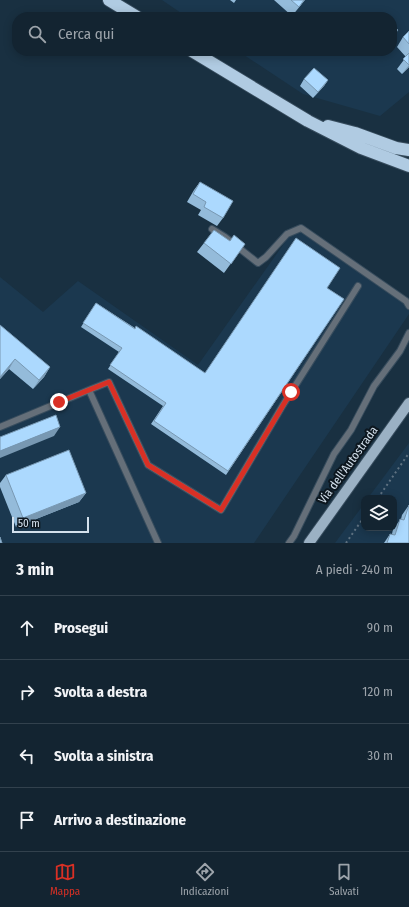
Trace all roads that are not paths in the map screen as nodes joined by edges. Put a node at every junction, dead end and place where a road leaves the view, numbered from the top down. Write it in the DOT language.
graph roads {
  1 [pos="109,0"];
  2 [pos="129,12"];
  3 [pos="200,56"];
  4 [pos="308,121"];
  5 [pos="409,150"];
  6 [pos="409,166"];
  7 [pos="212,229"];
  8 [pos="358,286"];
  9 [pos="409,306"];
  10 [pos="409,334"];
  11 [pos="89,390"];
  12 [pos="409,403"];
  13 [pos="0,426"];
  14 [pos="158,543"];
  15 [pos="289,543"];
  16 [pos="309,543"];
  1 -- 2 [label="highway"];
  3 -- 4 [label="highway"];
  4 -- 5 [label="highway"];
  4 -- 6 [label="highway"];
  7 -- 9 [label="lane"];
  8 -- 11 [label="lane"];
  10 -- 15 [label="lane"];
  11 -- 13 [label="lane"];
  11 -- 14 [label="lane"];
  12 -- 16 [label="main road, Via dell'Autostrada"];
}
